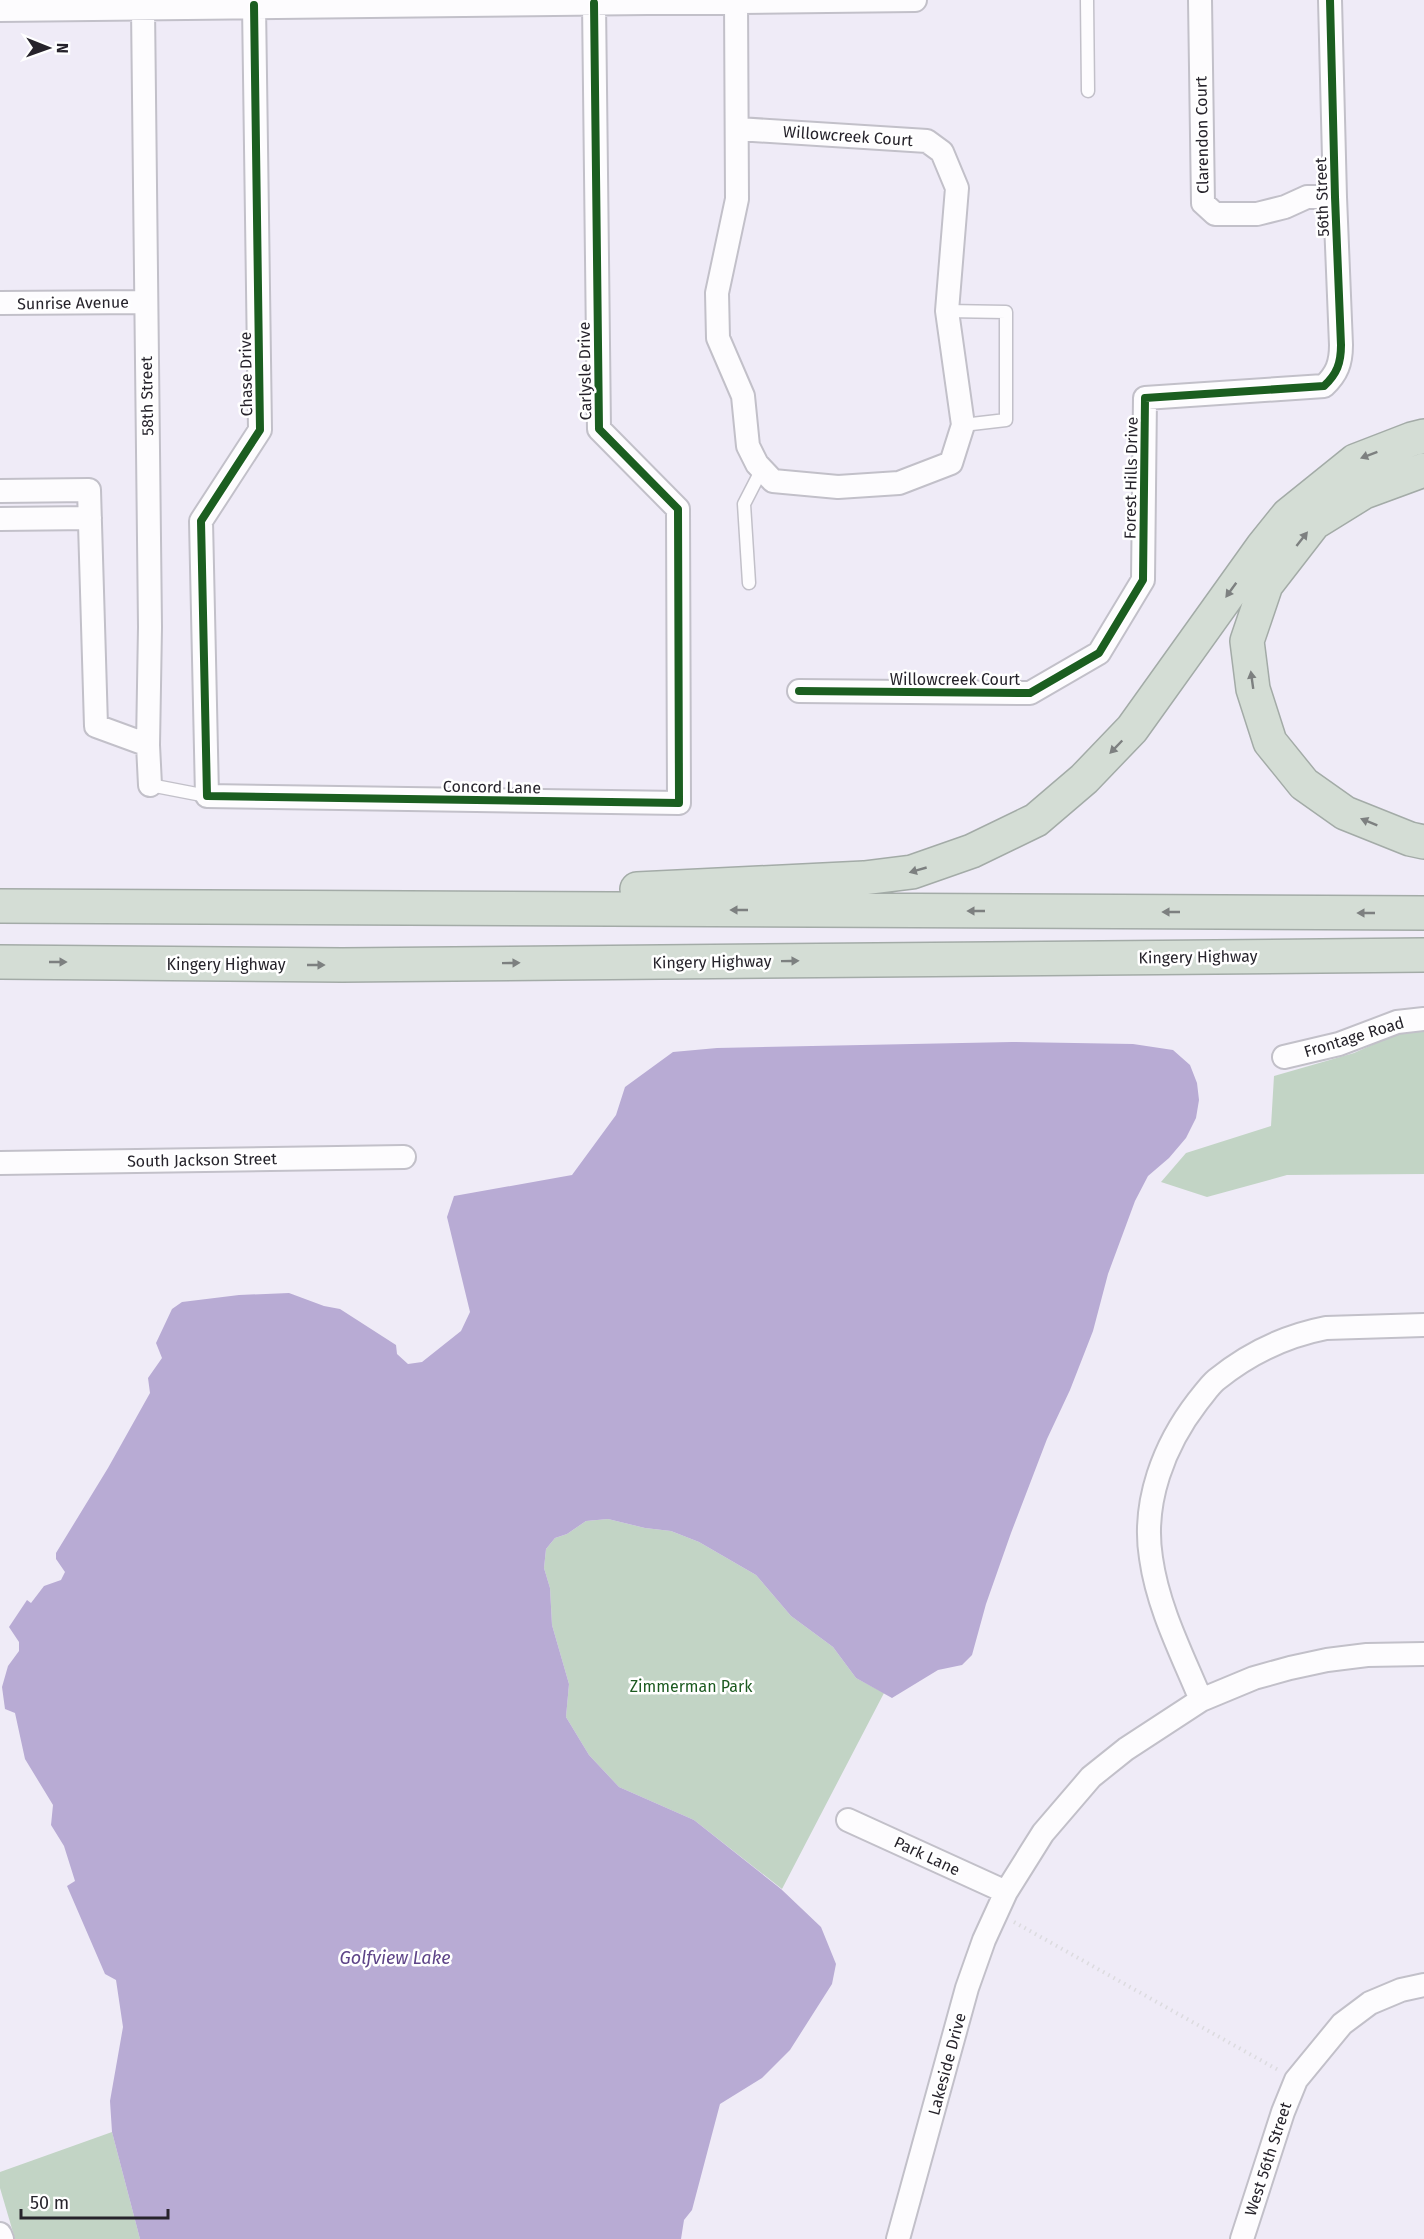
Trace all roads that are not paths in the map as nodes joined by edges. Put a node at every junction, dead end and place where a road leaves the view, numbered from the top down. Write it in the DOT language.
graph roads {
  1 [pos="915,0"];
  2 [pos="1087,0"];
  3 [pos="1200,0"];
  4 [pos="1330,0"];
  5 [pos="736,1"];
  6 [pos="582,2"];
  7 [pos="92,4"];
  8 [pos="254,5"];
  9 [pos="143,8"];
  10 [pos="0,10"];
  11 [pos="1088,91"];
  12 [pos="738,129"];
  13 [pos="1335,197"];
  14 [pos="146,302"];
  15 [pos="0,303"];
  16 [pos="947,311"];
  17 [pos="1324,387"];
  18 [pos="963,424"];
  19 [pos="1424,436"];
  20 [pos="762,469"];
  21 [pos="1424,470"];
  22 [pos="0,491"];
  23 [pos="90,518"];
  24 [pos="0,519"];
  25 [pos="749,583"];
  26 [pos="1099,652"];
  27 [pos="800,691"];
  28 [pos="679,706"];
  29 [pos="148,745"];
  30 [pos="150,785"];
  31 [pos="207,796"];
  32 [pos="1424,842"];
  33 [pos="0,906"];
  34 [pos="340,909"];
  35 [pos="1424,913"];
  36 [pos="1424,955"];
  37 [pos="0,962"];
  38 [pos="1424,1019"];
  39 [pos="1284,1057"];
  40 [pos="404,1157"];
  41 [pos="0,1163"];
  42 [pos="1424,1325"];
  43 [pos="1424,1654"];
  44 [pos="1201,1700"];
  45 [pos="848,1820"];
  46 [pos="1001,1902"];
  47 [pos="1424,1985"];
  48 [pos="0,2234"];
  49 [pos="2,2239"];
  50 [pos="898,2239"];
  51 [pos="1242,2239"];
  1 -- 5 [label="street"];
  2 -- 11 [label="lane"];
  3 -- 13 [label="street, Clarendon Court"];
  4 -- 13 [label="street, 56th Street"];
  5 -- 6 [label="street"];
  5 -- 12 [label="street"];
  6 -- 8 [label="street"];
  6 -- 28 [label="street, Carlysle Drive"];
  7 -- 9 [label="street"];
  7 -- 10 [label="street"];
  8 -- 9 [label="street"];
  8 -- 31 [label="street, Chase Drive"];
  9 -- 14 [label="street, 58th Street"];
  12 -- 16 [label="street, Willowcreek Court"];
  12 -- 20 [label="street"];
  13 -- 17 [label="street, 56th Street"];
  14 -- 15 [label="street, Sunrise Avenue"];
  14 -- 29 [label="street, 58th Street"];
  16 -- 18 [label="street, Willowcreek Court"];
  16 -- 18 [label="lane"];
  17 -- 26 [label="street, Forest Hills Drive"];
  18 -- 20 [label="street, Willowcreek Court"];
  19 -- 34 [label="highway, one-way"];
  20 -- 25 [label="lane"];
  32 -- 21 [label="highway, one-way"];
  22 -- 23 [label="street"];
  23 -- 24 [label="street"];
  23 -- 29 [label="street"];
  26 -- 27 [label="street, Willowcreek Court"];
  28 -- 31 [label="street, Concord Lane"];
  29 -- 30 [label="street, 58th Street"];
  30 -- 31 [label="lane"];
  33 -- 34 [label="highway"];
  35 -- 34 [label="highway, one-way"];
  37 -- 36 [label="highway, Kingery Highway, one-way"];
  38 -- 39 [label="street, Frontage Road"];
  40 -- 41 [label="street, South Jackson Street"];
  42 -- 44 [label="street"];
  43 -- 44 [label="street, Lakeside Drive"];
  44 -- 46 [label="street, Lakeside Drive"];
  45 -- 46 [label="street, Park Lane"];
  46 -- 50 [label="street, Lakeside Drive"];
  47 -- 51 [label="street, West 56th Street"];
  48 -- 49 [label="street"];
}
